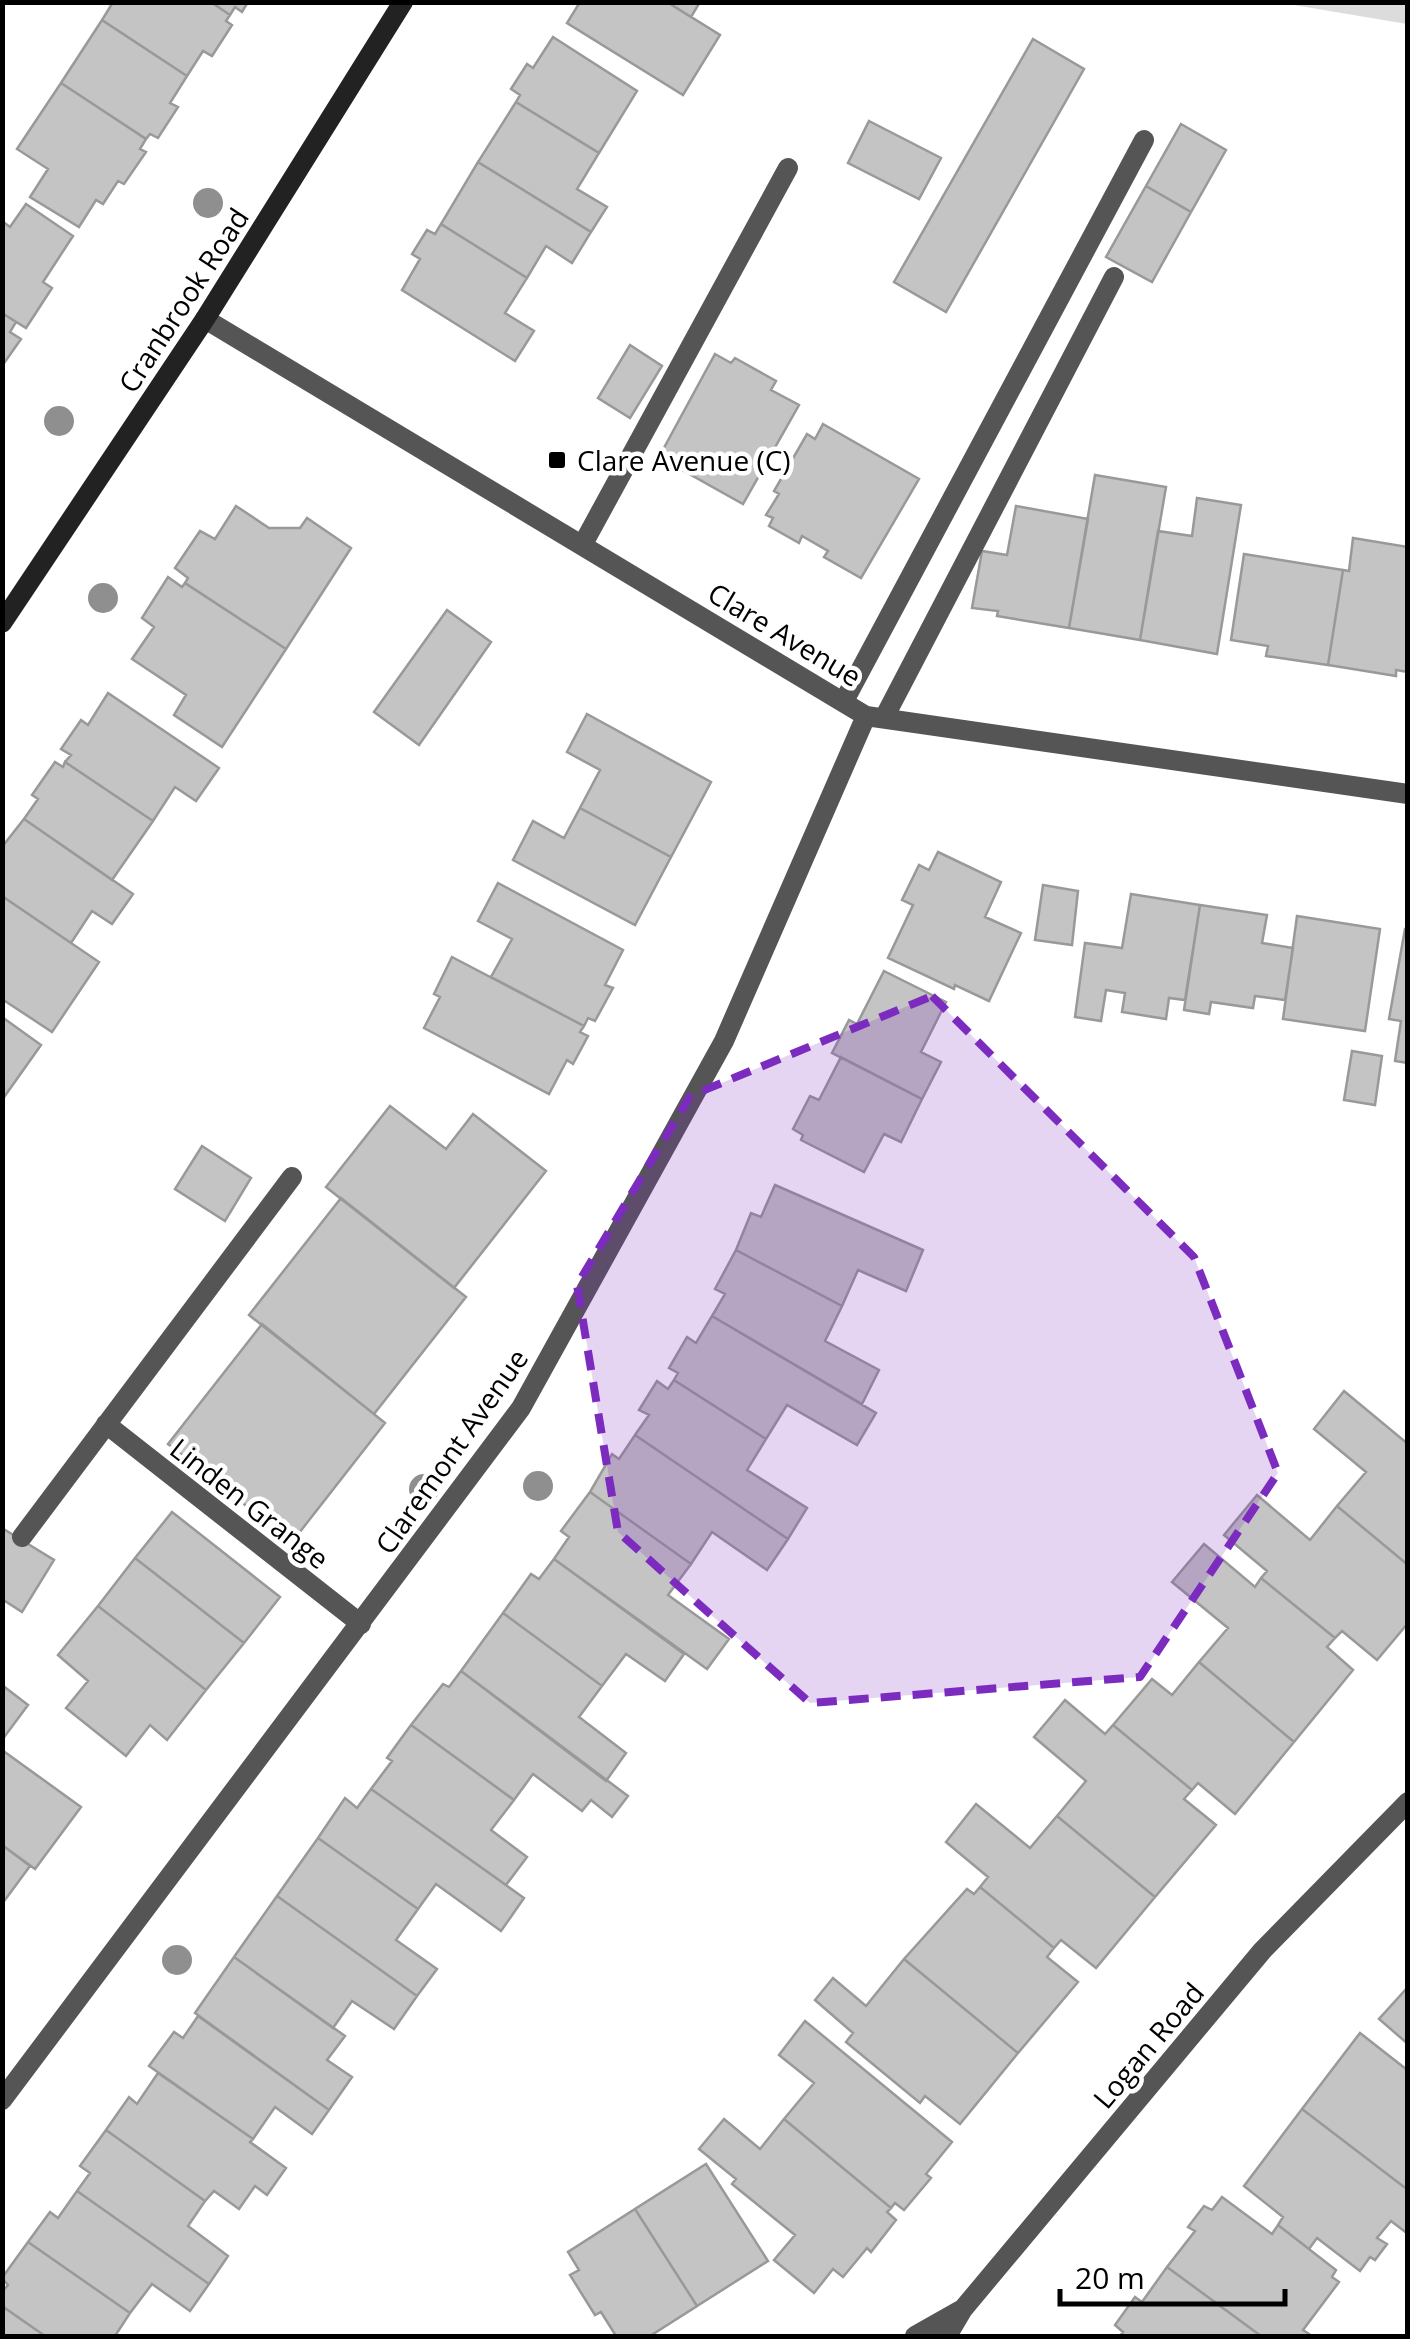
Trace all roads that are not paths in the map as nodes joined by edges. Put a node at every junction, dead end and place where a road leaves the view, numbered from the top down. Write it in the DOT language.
graph roads {
  1 [pos="403,2"];
  2 [pos="1144,140"];
  3 [pos="788,168"];
  4 [pos="1114,278"];
  5 [pos="205,320"];
  6 [pos="583,544"];
  7 [pos="2,623"];
  8 [pos="844,701"];
  9 [pos="875,717"];
  10 [pos="1408,794"];
  11 [pos="292,1177"];
  12 [pos="106,1424"];
  13 [pos="22,1537"];
  14 [pos="362,1624"];
  15 [pos="1408,1802"];
  16 [pos="2,2100"];
  17 [pos="963,2309"];
  18 [pos="915,2336"];
  19 [pos="947,2336"];
  1 -- 5 [label="main road, Cranbrook Road"];
  2 -- 8 [label="street"];
  3 -- 6 [label="street"];
  4 -- 9 [label="street, Claremont Avenue"];
  5 -- 6 [label="street, Clare Avenue"];
  5 -- 7 [label="main road, Cranbrook Road"];
  6 -- 8 [label="street, Clare Avenue"];
  8 -- 9 [label="street, Clare Avenue"];
  9 -- 10 [label="street, Clare Avenue"];
  9 -- 14 [label="street, Claremont Avenue"];
  11 -- 12 [label="street"];
  12 -- 13 [label="street"];
  12 -- 14 [label="street, Linden Grange"];
  14 -- 16 [label="street, Claremont Avenue"];
  15 -- 17 [label="street, Logan Road"];
  17 -- 18 [label="street"];
  17 -- 19 [label="street, Logan Road"];
}
